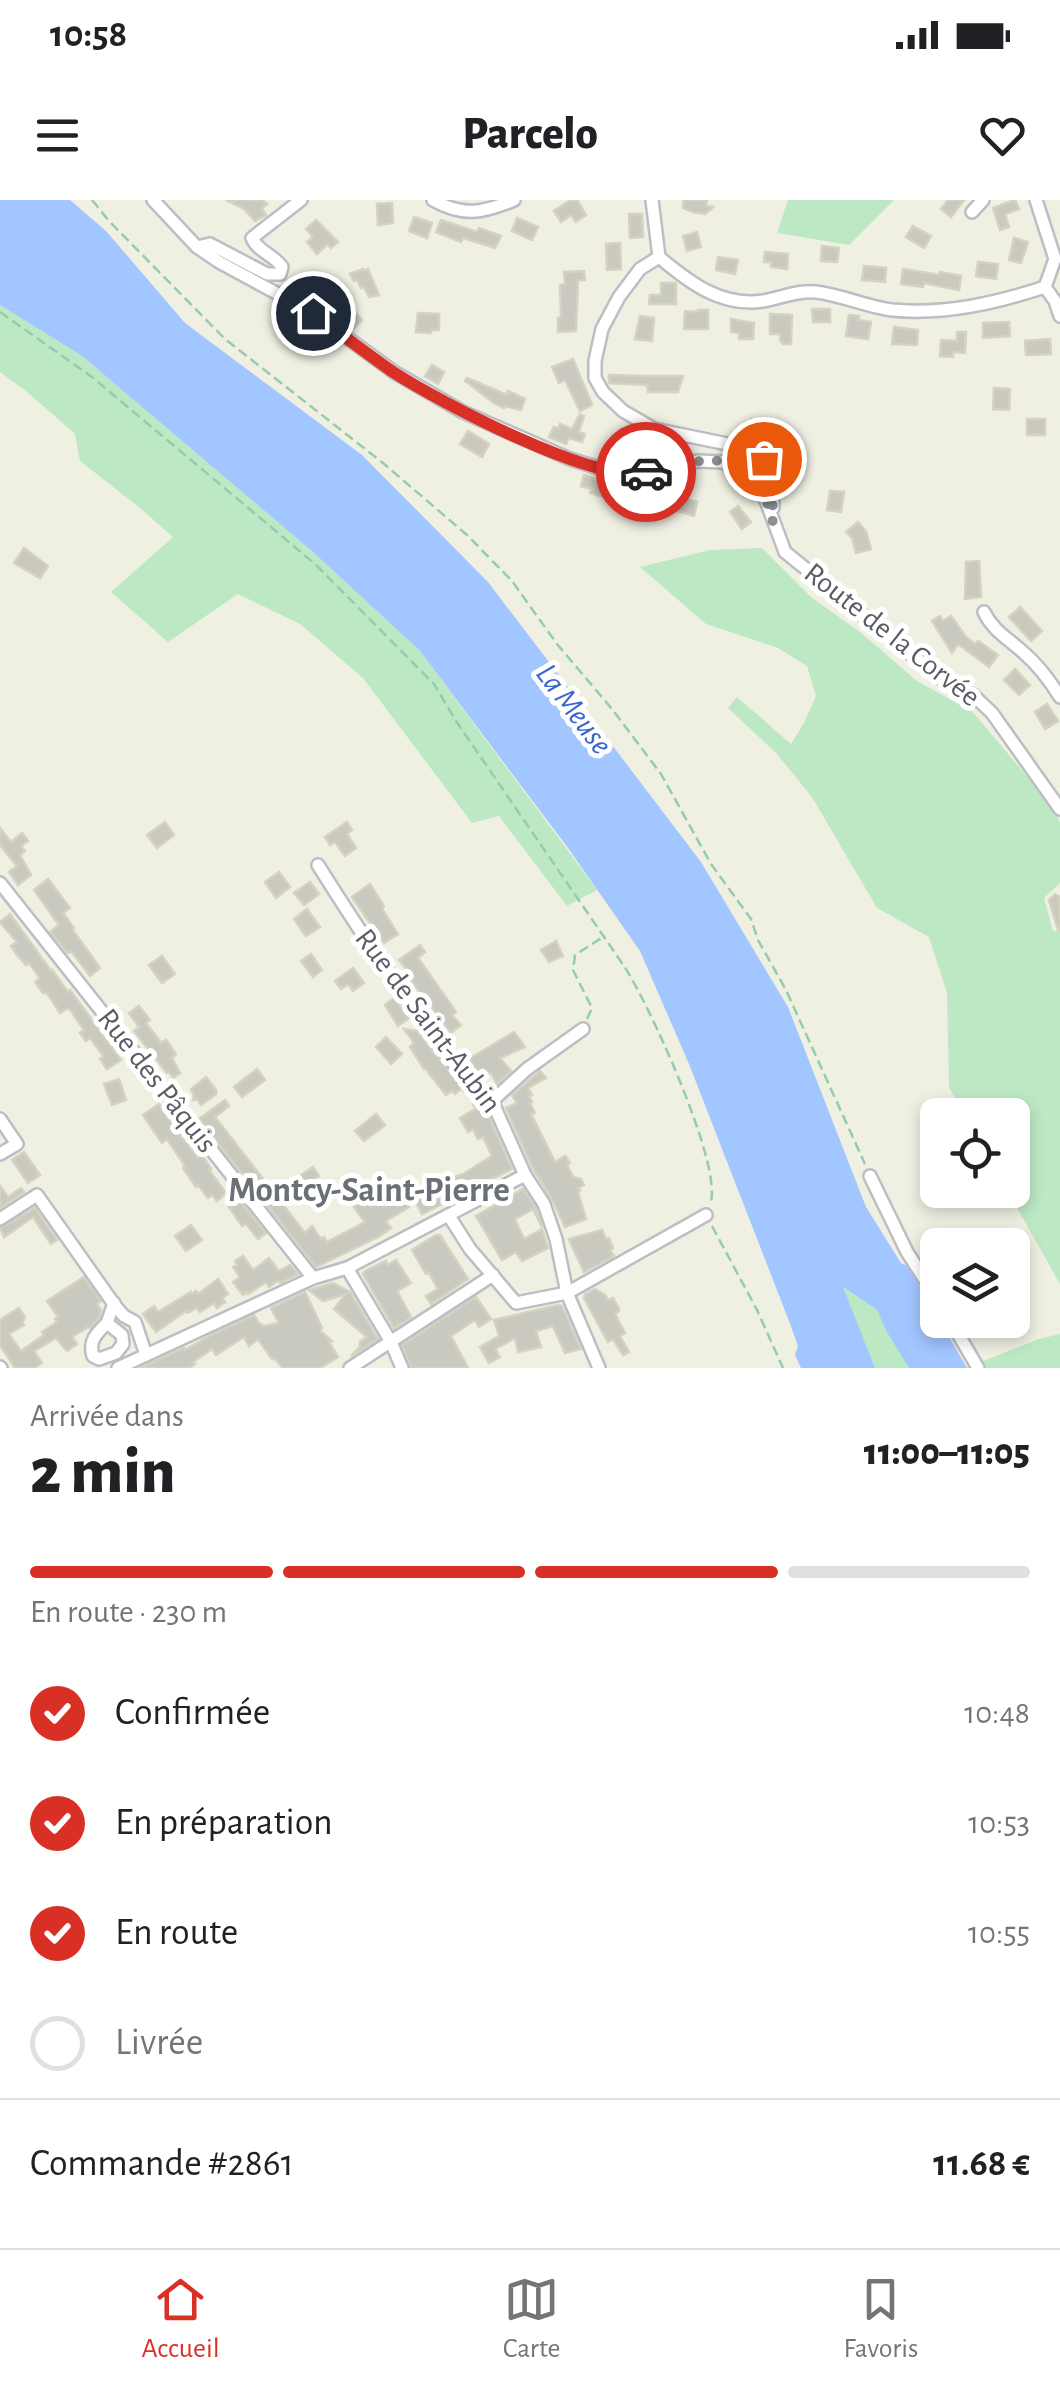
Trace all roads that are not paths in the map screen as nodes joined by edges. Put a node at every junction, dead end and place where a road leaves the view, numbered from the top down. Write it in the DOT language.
graph roads {
  1 [pos="154,200"];
  2 [pos="301,200"];
  3 [pos="433,200"];
  4 [pos="514,200"];
  5 [pos="652,200"];
  6 [pos="984,200"];
  7 [pos="1036,200"];
  8 [pos="972,212"];
  9 [pos="198,247"];
  10 [pos="659,257"];
  11 [pos="1058,259"];
  12 [pos="1045,287"];
  13 [pos="1060,316"];
  14 [pos="773,522"];
  15 [pos="984,612"];
  16 [pos="1060,698"];
  17 [pos="1060,809"];
  18 [pos="318,866"];
  19 [pos="0,883"];
  20 [pos="583,1029"];
  21 [pos="492,1101"];
  22 [pos="0,1119"];
  23 [pos="1,1161"];
  24 [pos="525,1175"];
  25 [pos="870,1176"];
  26 [pos="706,1215"];
  27 [pos="449,1216"];
  28 [pos="0,1218"];
  29 [pos="347,1268"];
  30 [pos="920,1272"];
  31 [pos="493,1275"];
  32 [pos="313,1278"];
  33 [pos="566,1293"];
  34 [pos="114,1303"];
  35 [pos="107,1323"];
  36 [pos="960,1338"];
  37 [pos="391,1342"];
  38 [pos="146,1355"];
  39 [pos="118,1368"];
  40 [pos="350,1368"];
  41 [pos="402,1368"];
  42 [pos="600,1368"];
  43 [pos="978,1368"];
  1 -- 9 [label="street, Route de la Corvée"];
  2 -- 9 [label="street"];
  3 -- 4 [label="street"];
  5 -- 10 [label="street"];
  6 -- 8 [label="street"];
  7 -- 11 [label="street"];
  9 -- 14 [label="street, Route de la Corvée"];
  10 -- 12 [label="street"];
  10 -- 14 [label="street"];
  11 -- 12 [label="street"];
  12 -- 13 [label="street"];
  14 -- 17 [label="street, Route de la Corvée"];
  15 -- 16 [label="street"];
  18 -- 21 [label="street, Rue de Saint-Aubin"];
  19 -- 32 [label="street, Rue des Pâquis"];
  20 -- 21 [label="street"];
  21 -- 24 [label="street, Rue de Saint-Aubin"];
  22 -- 23 [label="street"];
  24 -- 27 [label="street"];
  24 -- 33 [label="street, Rue de Saint-Aubin"];
  25 -- 30 [label="street"];
  26 -- 33 [label="street"];
  27 -- 29 [label="street"];
  27 -- 31 [label="street"];
  28 -- 34 [label="street"];
  29 -- 32 [label="street"];
  29 -- 37 [label="street"];
  31 -- 33 [label="street"];
  31 -- 37 [label="street"];
  32 -- 38 [label="street"];
  33 -- 42 [label="street, Rue de Saint-Aubin"];
  34 -- 35 [label="street"];
  34 -- 38 [label="street"];
  36 -- 43 [label="street"];
  37 -- 40 [label="street"];
  37 -- 41 [label="street"];
  38 -- 39 [label="street"];
}
